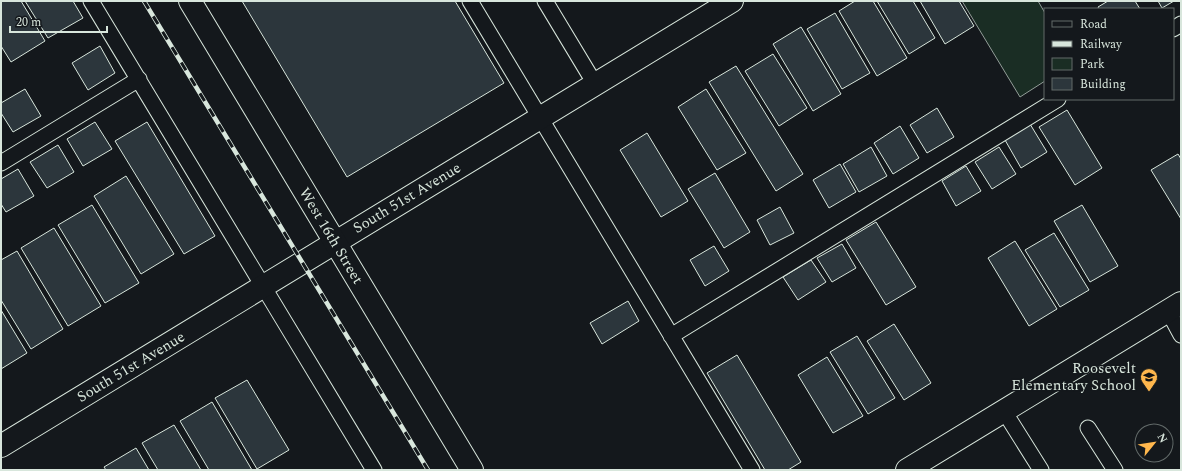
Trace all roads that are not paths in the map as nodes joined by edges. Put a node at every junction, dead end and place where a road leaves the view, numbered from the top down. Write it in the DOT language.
graph roads {
  1 [pos="91,1"];
  2 [pos="190,1"];
  3 [pos="470,1"];
  4 [pos="545,1"];
  5 [pos="732,1"];
  6 [pos="139,79"];
  7 [pos="595,84"];
  8 [pos="1056,100"];
  9 [pos="540,118"];
  10 [pos="1,163"];
  11 [pos="335,242"];
  12 [pos="263,286"];
  13 [pos="1174,307"];
  14 [pos="1181,335"];
  15 [pos="671,336"];
  16 [pos="1004,411"];
  17 [pos="1088,428"];
  18 [pos="1,446"];
  19 [pos="374,470"];
  20 [pos="472,470"];
  21 [pos="752,470"];
  22 [pos="907,470"];
  23 [pos="1041,470"];
  24 [pos="1115,470"];
  1 -- 6 [label="lane"];
  2 -- 11 [label="street, West 16th Street"];
  3 -- 9 [label="lane"];
  4 -- 7 [label="lane"];
  5 -- 7 [label="street, South 51st Avenue"];
  6 -- 10 [label="lane"];
  6 -- 12 [label="lane"];
  7 -- 9 [label="street, South 51st Avenue"];
  8 -- 15 [label="lane"];
  9 -- 11 [label="street, South 51st Avenue"];
  9 -- 15 [label="lane"];
  11 -- 12 [label="street, South 51st Avenue"];
  11 -- 20 [label="street, West 16th Street"];
  12 -- 18 [label="street, South 51st Avenue"];
  12 -- 19 [label="lane"];
  13 -- 14 [label="lane"];
  13 -- 16 [label="street"];
  15 -- 21 [label="lane"];
  16 -- 22 [label="street"];
  16 -- 23 [label="lane"];
  17 -- 24 [label="lane"];
}
